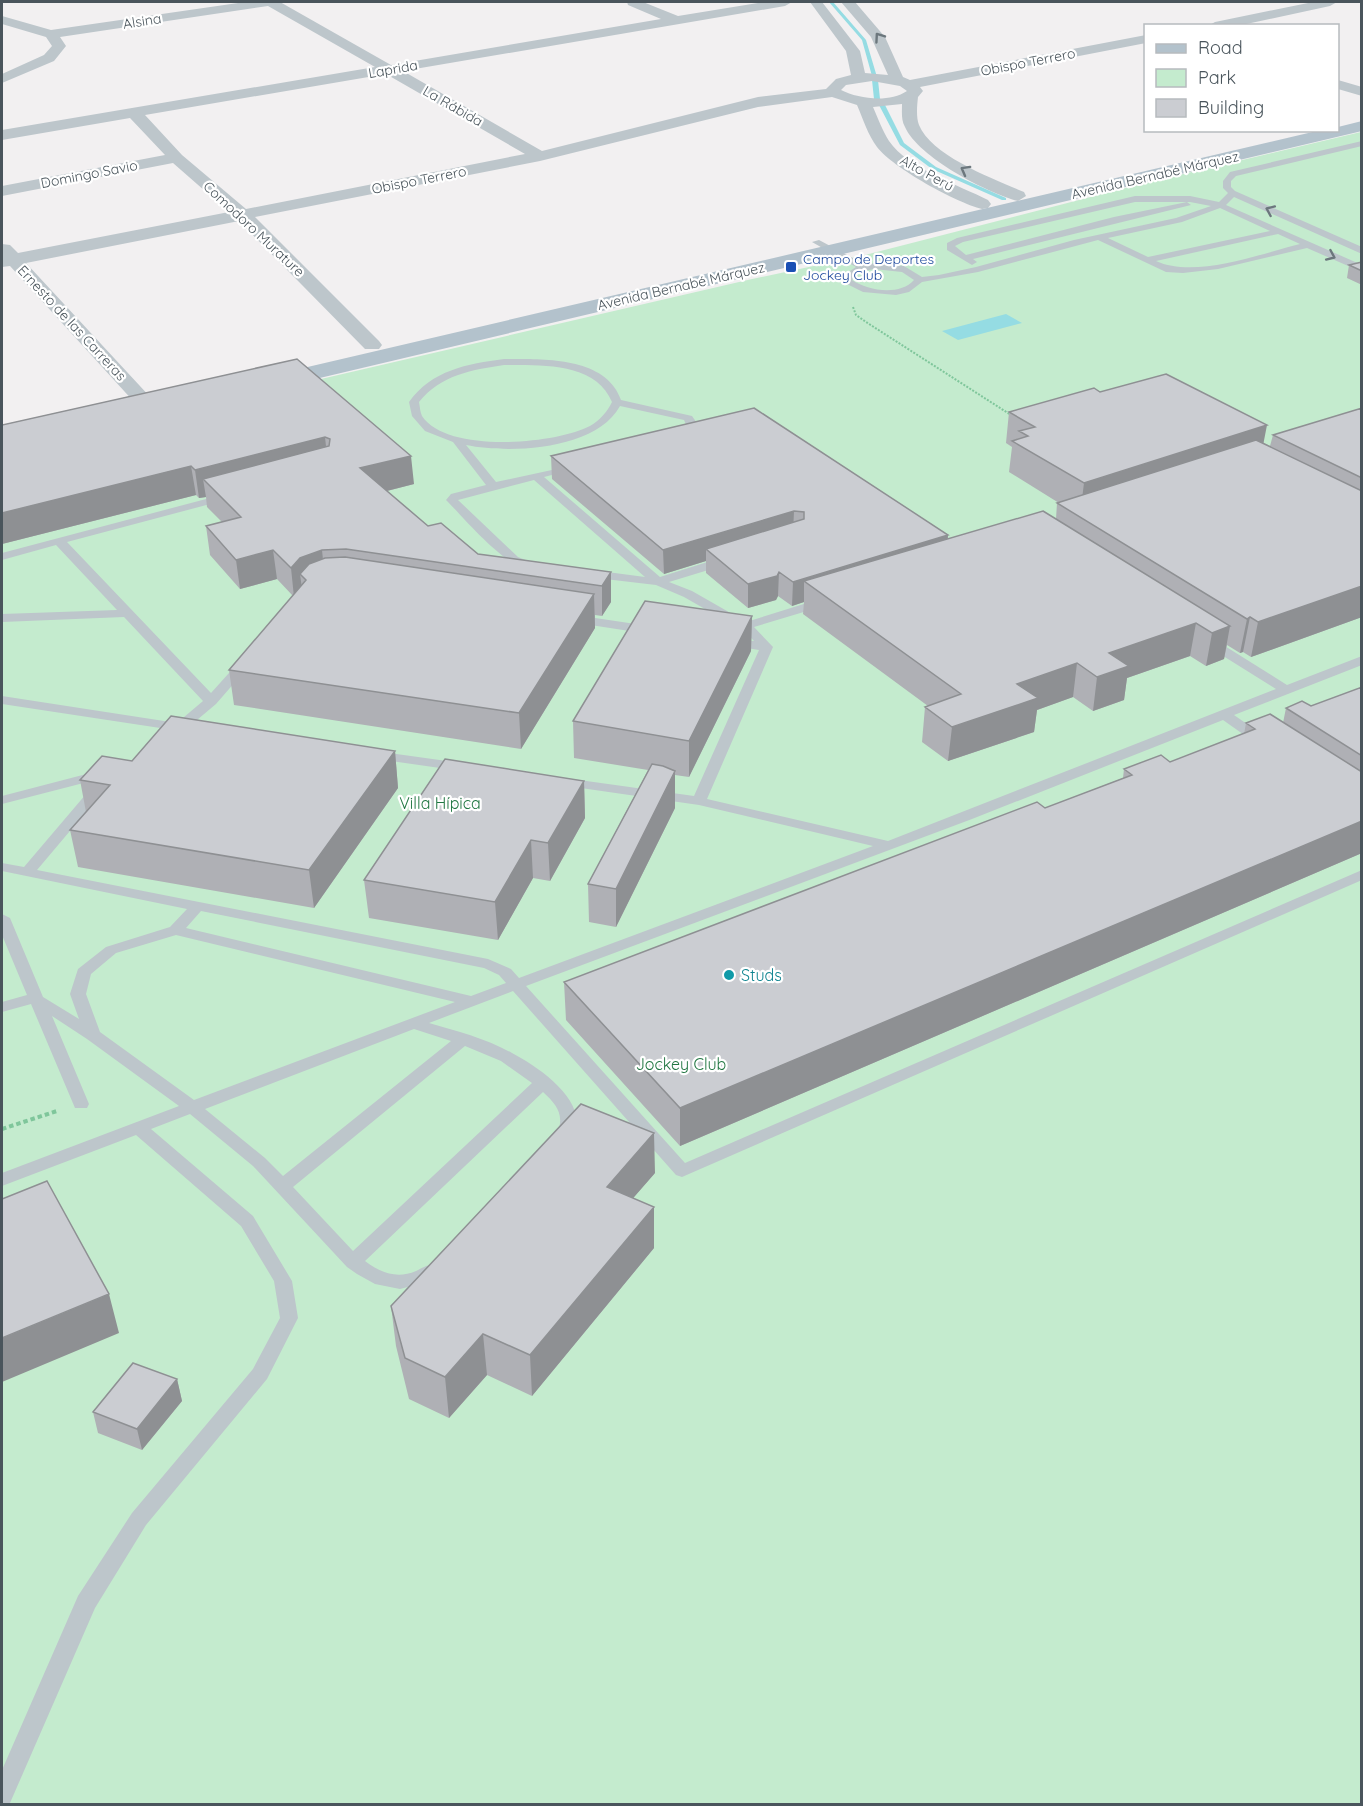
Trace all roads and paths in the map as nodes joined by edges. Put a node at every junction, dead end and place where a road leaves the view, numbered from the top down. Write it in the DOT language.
graph roads {
  1 [pos="270,2"];
  2 [pos="633,2"];
  3 [pos="785,2"];
  4 [pos="816,2"];
  5 [pos="848,2"];
  6 [pos="1330,2"];
  7 [pos="2,20"];
  8 [pos="675,20"];
  9 [pos="1225,24"];
  10 [pos="51,34"];
  11 [pos="1144,39"];
  12 [pos="390,69"];
  13 [pos="859,78"];
  14 [pos="2,79"];
  15 [pos="1339,84"];
  16 [pos="906,87"];
  17 [pos="834,92"];
  18 [pos="1362,92"];
  19 [pos="863,101"];
  20 [pos="135,114"];
  21 [pos="1362,117"];
  22 [pos="1339,122"];
  23 [pos="1362,126"];
  24 [pos="1339,131"];
  25 [pos="1292,132"];
  26 [pos="1335,132"];
  27 [pos="2,135"];
  28 [pos="1362,143"];
  29 [pos="540,156"];
  30 [pos="176,158"];
  31 [pos="2,191"];
  32 [pos="1232,193"];
  33 [pos="1017,196"];
  34 [pos="1204,202"];
  35 [pos="982,204"];
  36 [pos="1220,205"];
  37 [pos="243,215"];
  38 [pos="1277,232"];
  39 [pos="1098,237"];
  40 [pos="1307,245"];
  41 [pos="824,246"];
  42 [pos="1362,251"];
  43 [pos="6,256"];
  44 [pos="965,258"];
  45 [pos="1146,260"];
  46 [pos="864,268"];
  47 [pos="985,269"];
  48 [pos="1362,269"];
  49 [pos="919,280"];
  50 [pos="880,292"];
  51 [pos="372,345"];
  52 [pos="142,399"];
  53 [pos="617,402"];
  54 [pos="1018,420"];
  55 [pos="457,440"];
  56 [pos="671,442"];
  57 [pos="581,464"];
  58 [pos="536,476"];
  59 [pos="493,486"];
  60 [pos="238,494"];
  61 [pos="59,541"];
  62 [pos="2,556"];
  63 [pos="734,558"];
  64 [pos="537,568"];
  65 [pos="581,573"];
  66 [pos="658,582"];
  67 [pos="835,598"];
  68 [pos="127,613"];
  69 [pos="558,616"];
  70 [pos="2,618"];
  71 [pos="745,627"];
  72 [pos="662,632"];
  73 [pos="1196,634"];
  74 [pos="720,640"];
  75 [pos="767,647"];
  76 [pos="248,660"];
  77 [pos="1362,660"];
  78 [pos="1285,689"];
  79 [pos="2,700"];
  80 [pos="211,701"];
  81 [pos="1223,714"];
  82 [pos="180,727"];
  83 [pos="203,730"];
  84 [pos="164,740"];
  85 [pos="1272,747"];
  86 [pos="357,752"];
  87 [pos="475,769"];
  88 [pos="557,781"];
  89 [pos="2,800"];
  90 [pos="699,801"];
  91 [pos="888,845"];
  92 [pos="2,867"];
  93 [pos="28,871"];
  94 [pos="1362,874"];
  95 [pos="199,905"];
  96 [pos="2,918"];
  97 [pos="175,930"];
  98 [pos="516,985"];
  99 [pos="34,998"];
  100 [pos="473,1001"];
  101 [pos="2,1007"];
  102 [pos="413,1023"];
  103 [pos="93,1035"];
  104 [pos="463,1039"];
  105 [pos="543,1083"];
  106 [pos="81,1104"];
  107 [pos="192,1107"];
  108 [pos="139,1128"];
  109 [pos="2,1130"];
  110 [pos="558,1143"];
  111 [pos="2,1180"];
  112 [pos="282,1186"];
  113 [pos="443,1261"];
  114 [pos="354,1262"];
  115 [pos="2,1795"];
  1 -- 10 [label="street, Alsina"];
  1 -- 12 [label="street, La Rábida"];
  2 -- 8 [label="street"];
  3 -- 8 [label="street, Laprida"];
  4 -- 13 [label="street"];
  16 -- 5 [label="street, Alto Perú, one-way"];
  6 -- 9 [label="street"];
  7 -- 10 [label="street"];
  8 -- 12 [label="street, Laprida"];
  10 -- 14 [label="street"];
  11 -- 16 [label="street, Obispo Terrero"];
  12 -- 20 [label="street, Laprida"];
  12 -- 29 [label="street, La Rábida"];
  13 -- 16 [label="street"];
  13 -- 17 [label="street"];
  15 -- 18 [label="street"];
  16 -- 19 [label="street"];
  33 -- 16 [label="street, Alto Perú, one-way"];
  17 -- 19 [label="street"];
  17 -- 29 [label="street, Obispo Terrero"];
  19 -- 35 [label="street, Alto Perú"];
  20 -- 27 [label="street, Laprida"];
  20 -- 30 [label="street, Comodoro Murature"];
  21 -- 22 [label="main road"];
  23 -- 24 [label="main road, Avenida Bernabé Márquez"];
  25 -- 33 [label="main road, Avenida Bernabé Márquez"];
  26 -- 41 [label="main road, Avenida Bernabé Márquez"];
  28 -- 32 [label="lane"];
  29 -- 37 [label="street, Obispo Terrero"];
  30 -- 31 [label="street, Domingo Savio"];
  30 -- 37 [label="street, Comodoro Murature"];
  32 -- 36 [label="lane"];
  42 -- 32 [label="lane, one-way"];
  33 -- 35 [label="main road, Avenida Bernabé Márquez"];
  34 -- 36 [label="lane"];
  34 -- 44 [label="lane"];
  34 -- 44 [label="lane"];
  35 -- 41 [label="main road, Avenida Bernabé Márquez"];
  36 -- 38 [label="lane"];
  36 -- 39 [label="lane"];
  37 -- 43 [label="street, Obispo Terrero"];
  37 -- 51 [label="street, Comodoro Murature"];
  38 -- 40 [label="lane"];
  38 -- 45 [label="lane"];
  39 -- 45 [label="lane"];
  39 -- 47 [label="lane"];
  40 -- 45 [label="lane"];
  40 -- 48 [label="lane, one-way"];
  41 -- 46 [label="lane"];
  41 -- 51 [label="main road, Avenida Bernabé Márquez"];
  41 -- 51 [label="main road, Avenida Bernabé Márquez"];
  43 -- 52 [label="street, Ernesto de las Carreras"];
  44 -- 47 [label="lane"];
  46 -- 49 [label="lane"];
  46 -- 50 [label="lane"];
  47 -- 49 [label="lane"];
  49 -- 50 [label="lane"];
  50 -- 54 [label="path"];
  52 -- 52 [label="main road"];
  53 -- 55 [label="lane"];
  53 -- 55 [label="lane"];
  53 -- 56 [label="lane"];
  55 -- 59 [label="lane"];
  57 -- 58 [label="lane"];
  58 -- 59 [label="lane"];
  58 -- 66 [label="lane"];
  59 -- 64 [label="lane"];
  60 -- 61 [label="lane"];
  61 -- 62 [label="lane"];
  61 -- 68 [label="lane"];
  63 -- 66 [label="lane"];
  65 -- 66 [label="lane"];
  66 -- 71 [label="lane"];
  67 -- 71 [label="lane"];
  68 -- 70 [label="lane"];
  68 -- 80 [label="lane"];
  69 -- 72 [label="lane"];
  71 -- 75 [label="lane"];
  73 -- 78 [label="lane"];
  74 -- 75 [label="lane"];
  75 -- 90 [label="lane"];
  76 -- 80 [label="lane"];
  77 -- 78 [label="lane"];
  78 -- 81 [label="lane"];
  79 -- 82 [label="lane"];
  80 -- 82 [label="lane"];
  81 -- 85 [label="lane"];
  81 -- 91 [label="lane"];
  82 -- 83 [label="lane"];
  82 -- 84 [label="lane"];
  86 -- 87 [label="lane"];
  88 -- 90 [label="lane"];
  89 -- 93 [label="lane"];
  90 -- 91 [label="lane"];
  91 -- 98 [label="lane"];
  92 -- 93 [label="lane"];
  93 -- 95 [label="lane"];
  94 -- 98 [label="lane"];
  95 -- 97 [label="lane"];
  95 -- 98 [label="lane"];
  96 -- 99 [label="lane"];
  97 -- 100 [label="lane"];
  97 -- 103 [label="lane"];
  98 -- 100 [label="lane"];
  99 -- 101 [label="lane"];
  99 -- 103 [label="lane"];
  99 -- 106 [label="lane"];
  100 -- 102 [label="lane"];
  102 -- 104 [label="lane"];
  102 -- 107 [label="lane"];
  103 -- 107 [label="lane"];
  104 -- 105 [label="lane"];
  104 -- 112 [label="lane"];
  105 -- 110 [label="lane"];
  105 -- 114 [label="lane"];
  106 -- 109 [label="path"];
  107 -- 108 [label="lane"];
  107 -- 112 [label="lane"];
  108 -- 111 [label="lane"];
  108 -- 115 [label="lane"];
  112 -- 114 [label="lane"];
  113 -- 114 [label="lane"];
}
